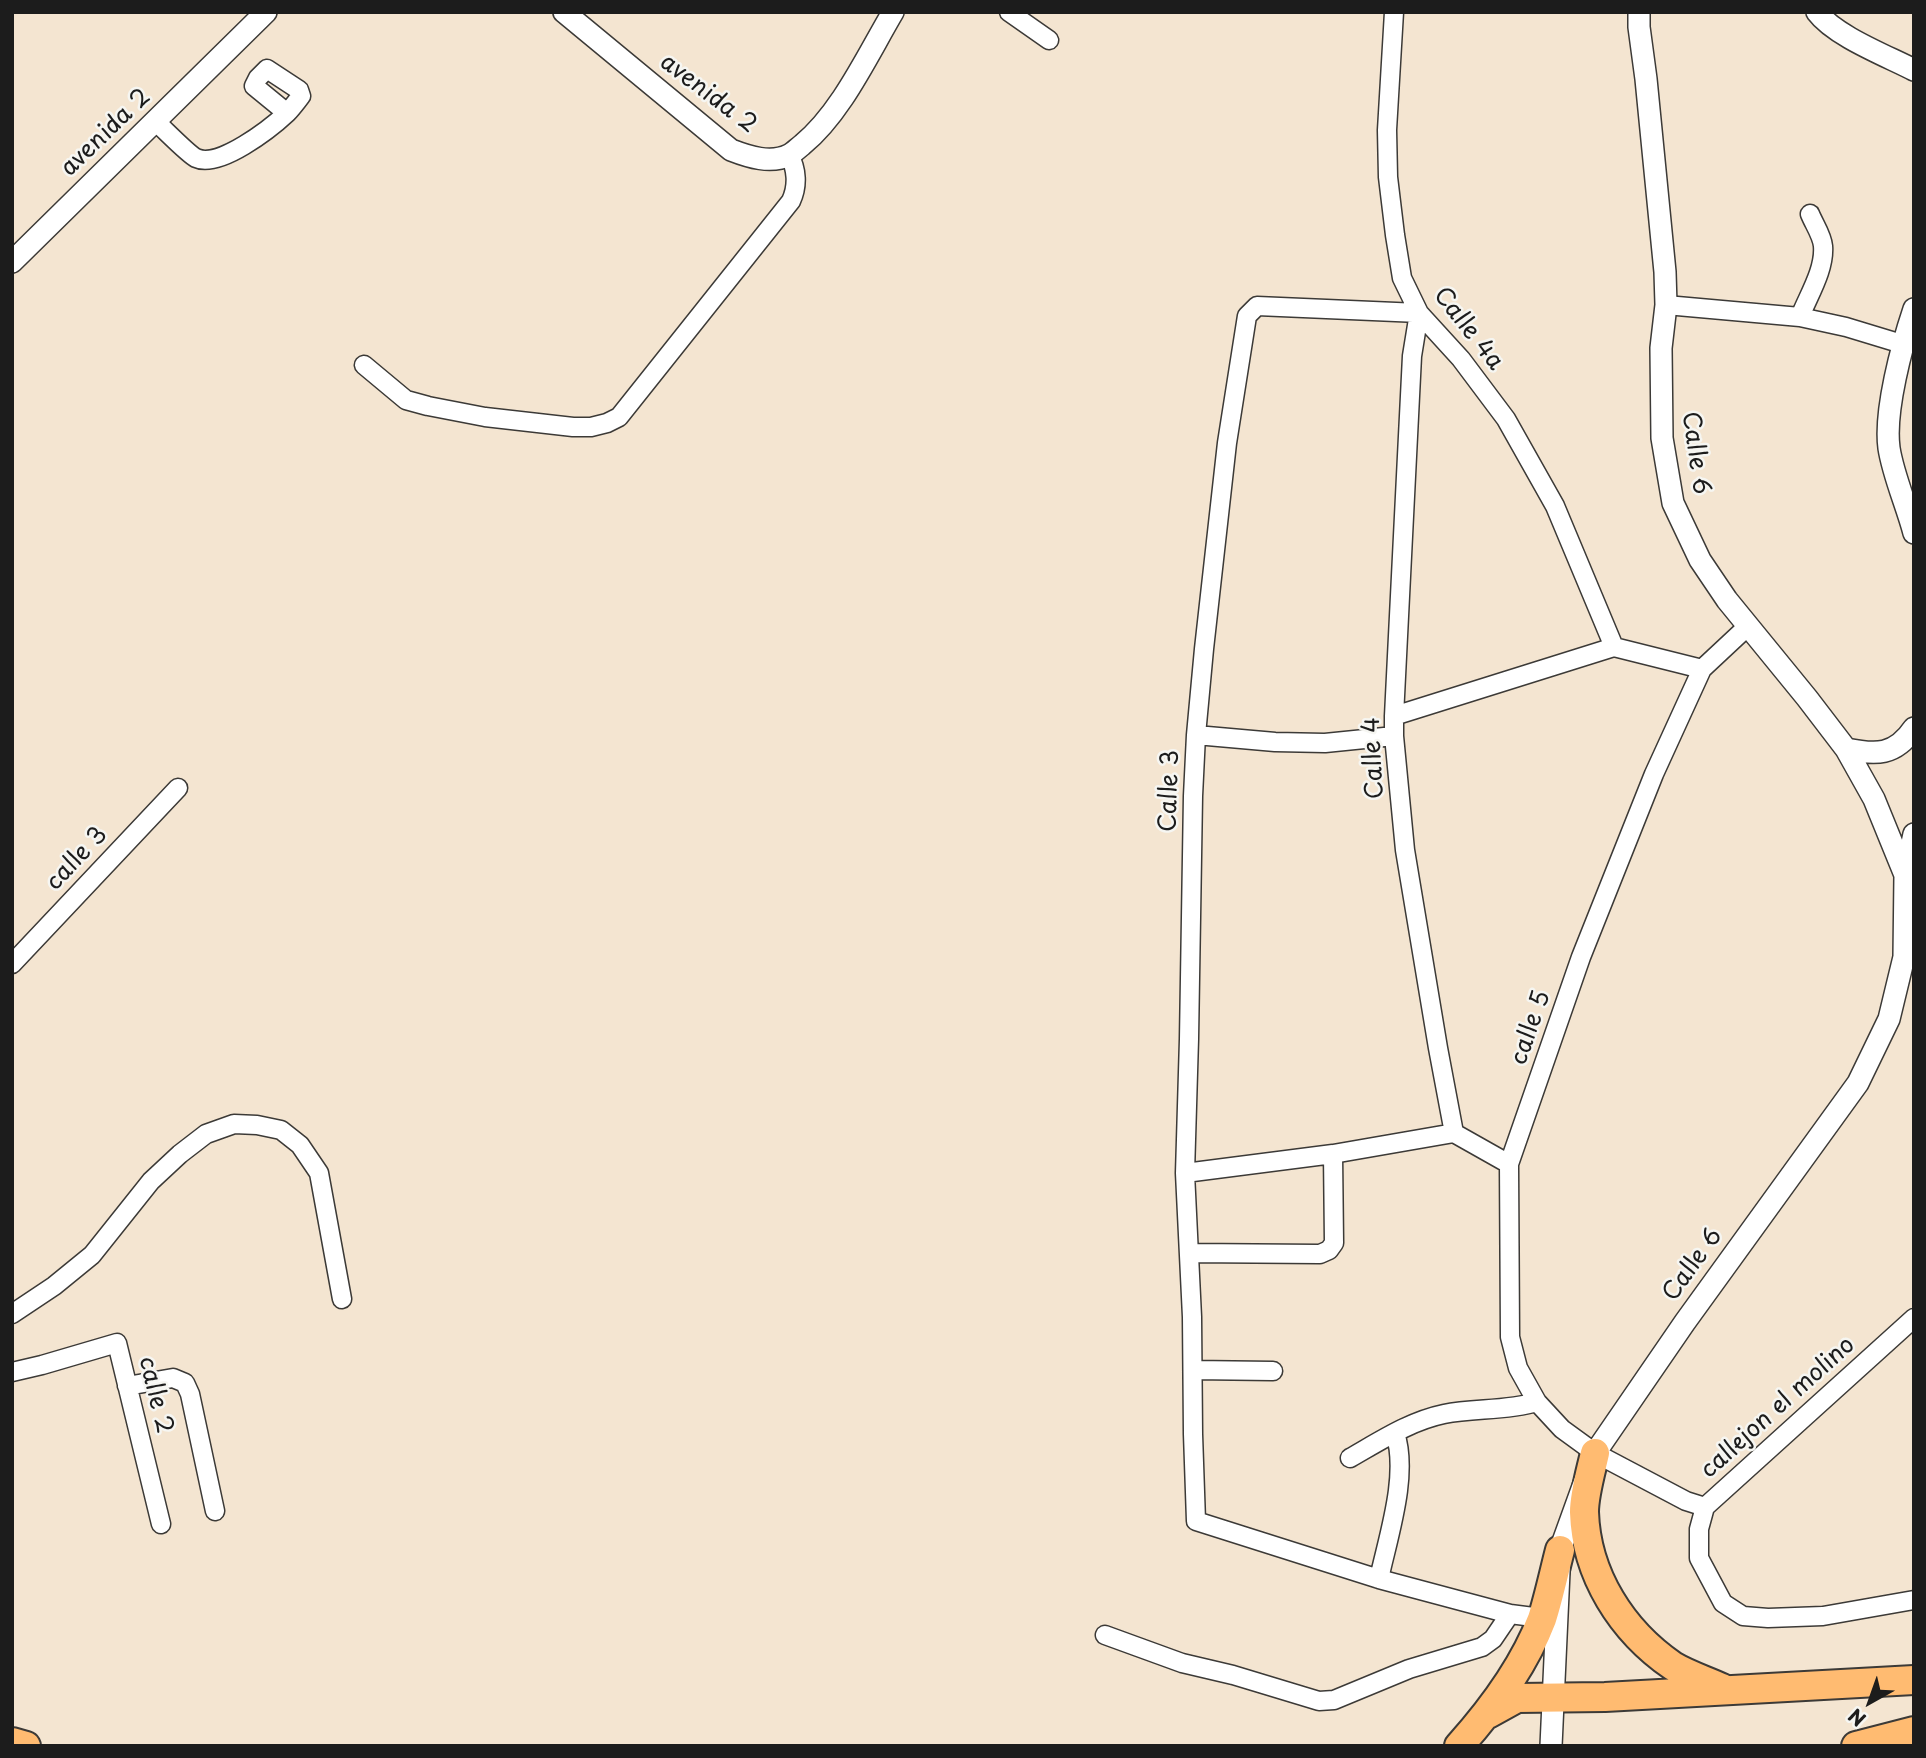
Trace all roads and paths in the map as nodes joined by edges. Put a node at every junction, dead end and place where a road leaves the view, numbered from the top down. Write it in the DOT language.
graph roads {
  1 [pos="266,12"];
  2 [pos="564,12"];
  3 [pos="893,12"];
  4 [pos="1009,12"];
  5 [pos="1394,12"];
  6 [pos="1639,12"];
  7 [pos="1817,12"];
  8 [pos="1049,40"];
  9 [pos="1914,70"];
  10 [pos="287,113"];
  11 [pos="155,121"];
  12 [pos="789,155"];
  13 [pos="1810,214"];
  14 [pos="12,262"];
  15 [pos="1666,305"];
  16 [pos="1914,309"];
  17 [pos="1419,313"];
  18 [pos="1800,317"];
  19 [pos="1902,344"];
  20 [pos="364,365"];
  21 [pos="1914,533"];
  22 [pos="1747,627"];
  23 [pos="1614,647"];
  24 [pos="1702,669"];
  25 [pos="1394,716"];
  26 [pos="1914,728"];
  27 [pos="1196,735"];
  28 [pos="1394,737"];
  29 [pos="1846,749"];
  30 [pos="178,788"];
  31 [pos="1914,834"];
  32 [pos="1905,875"];
  33 [pos="12,964"];
  34 [pos="1454,1133"];
  35 [pos="1333,1154"];
  36 [pos="1509,1164"];
  37 [pos="1185,1173"];
  38 [pos="1189,1253"];
  39 [pos="342,1299"];
  40 [pos="12,1314"];
  41 [pos="1914,1318"];
  42 [pos="1192,1370"];
  43 [pos="1273,1371"];
  44 [pos="12,1372"];
  45 [pos="127,1387"];
  46 [pos="1537,1402"];
  47 [pos="1395,1433"];
  48 [pos="1595,1453"];
  49 [pos="1350,1458"];
  50 [pos="1705,1507"];
  51 [pos="215,1511"];
  52 [pos="161,1524"];
  53 [pos="1560,1550"];
  54 [pos="1379,1579"];
  55 [pos="1914,1600"];
  56 [pos="1510,1614"];
  57 [pos="1549,1619"];
  58 [pos="1105,1635"];
  59 [pos="1914,1681"];
  60 [pos="1728,1691"];
  61 [pos="1554,1698"];
  62 [pos="1488,1714"];
  63 [pos="1914,1731"];
  64 [pos="12,1742"];
  65 [pos="26,1746"];
  66 [pos="1459,1746"];
  67 [pos="1551,1746"];
  68 [pos="1856,1746"];
  1 -- 11 [label="street, avenida 2"];
  2 -- 12 [label="street, avenida 2"];
  3 -- 12 [label="street"];
  4 -- 8 [label="street"];
  5 -- 17 [label="street, Calle 4a"];
  6 -- 15 [label="street, Calle 6"];
  7 -- 9 [label="street"];
  10 -- 11 [label="street"];
  11 -- 14 [label="street, avenida 2"];
  12 -- 20 [label="street"];
  13 -- 18 [label="street"];
  15 -- 18 [label="street"];
  15 -- 22 [label="street, Calle 6"];
  16 -- 19 [label="street"];
  17 -- 23 [label="street, Calle 4a"];
  17 -- 25 [label="street, Calle 4"];
  17 -- 27 [label="street, Calle 3"];
  18 -- 19 [label="street"];
  19 -- 21 [label="street"];
  22 -- 24 [label="street, calle 5"];
  22 -- 29 [label="street, Calle 6"];
  23 -- 24 [label="street"];
  23 -- 25 [label="street"];
  24 -- 36 [label="street, calle 5"];
  25 -- 28 [label="street, Calle 4"];
  26 -- 29 [label="street"];
  27 -- 28 [label="street"];
  27 -- 37 [label="street, Calle 3"];
  28 -- 34 [label="street, Calle 4"];
  29 -- 32 [label="street, Calle 6"];
  30 -- 33 [label="street, calle 3"];
  31 -- 32 [label="street, Calle 6"];
  32 -- 48 [label="street, Calle 6"];
  34 -- 35 [label="street"];
  34 -- 36 [label="street"];
  35 -- 37 [label="street"];
  35 -- 38 [label="street"];
  36 -- 46 [label="street, calle 5"];
  37 -- 38 [label="street, Calle 3"];
  38 -- 42 [label="street, Calle 3"];
  39 -- 40 [label="street"];
  41 -- 50 [label="street, callejon el molino"];
  42 -- 43 [label="street"];
  42 -- 54 [label="street, Calle 3"];
  44 -- 45 [label="street, calle 2"];
  45 -- 51 [label="street"];
  45 -- 52 [label="street, calle 2"];
  46 -- 47 [label="street"];
  46 -- 48 [label="street, calle 5"];
  47 -- 49 [label="street"];
  47 -- 54 [label="street"];
  48 -- 50 [label="street, callejon el molino"];
  48 -- 53 [label="street, Calle 6"];
  48 -- 60 [label="highway"];
  50 -- 55 [label="street"];
  53 -- 57 [label="highway"];
  54 -- 56 [label="street"];
  56 -- 57 [label="street"];
  56 -- 58 [label="street"];
  57 -- 61 [label="street"];
  57 -- 62 [label="highway"];
  59 -- 60 [label="highway"];
  60 -- 61 [label="highway"];
  61 -- 62 [label="highway"];
  61 -- 67 [label="street"];
  62 -- 66 [label="highway"];
  63 -- 68 [label="highway"];
  64 -- 65 [label="highway"];
}
